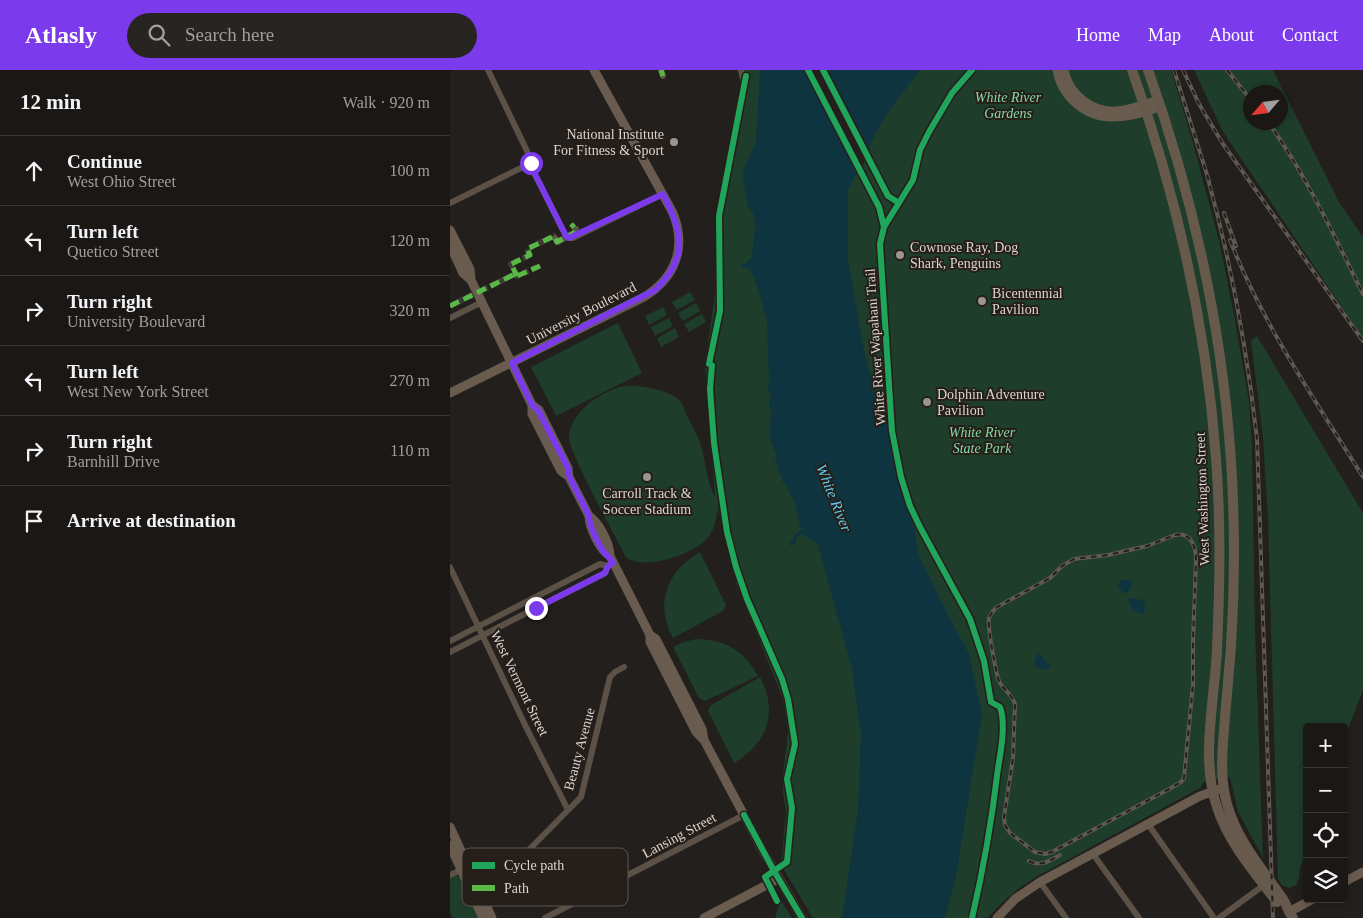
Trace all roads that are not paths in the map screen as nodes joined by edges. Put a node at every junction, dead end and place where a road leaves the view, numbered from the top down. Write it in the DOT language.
graph roads {
  1 [pos="488,70"];
  2 [pos="594,70"];
  3 [pos="741,70"];
  4 [pos="1057,70"];
  5 [pos="1064,70"];
  6 [pos="1132,70"];
  7 [pos="1148,70"];
  8 [pos="744,82"];
  9 [pos="1159,103"];
  10 [pos="1145,107"];
  11 [pos="531,163"];
  12 [pos="663,194"];
  13 [pos="450,203"];
  14 [pos="576,229"];
  15 [pos="450,230"];
  16 [pos="555,238"];
  17 [pos="450,245"];
  18 [pos="471,280"];
  19 [pos="482,302"];
  20 [pos="450,318"];
  21 [pos="512,363"];
  22 [pos="450,393"];
  23 [pos="610,562"];
  24 [pos="450,567"];
  25 [pos="479,627"];
  26 [pos="483,636"];
  27 [pos="450,641"];
  28 [pos="450,652"];
  29 [pos="624,667"];
  30 [pos="1224,788"];
  31 [pos="1212,792"];
  32 [pos="568,810"];
  33 [pos="744,815"];
  34 [pos="1148,824"];
  35 [pos="450,827"];
  36 [pos="450,845"];
  37 [pos="531,848"];
  38 [pos="1093,854"];
  39 [pos="461,864"];
  40 [pos="1363,872"];
  41 [pos="450,875"];
  42 [pos="628,875"];
  43 [pos="778,879"];
  44 [pos="1348,880"];
  45 [pos="1040,882"];
  46 [pos="1264,885"];
  47 [pos="1308,903"];
  48 [pos="478,906"];
  49 [pos="485,906"];
  50 [pos="568,906"];
  51 [pos="1291,915"];
  52 [pos="483,918"];
  53 [pos="492,918"];
  54 [pos="545,918"];
  55 [pos="706,918"];
  56 [pos="802,918"];
  57 [pos="997,918"];
  58 [pos="1066,918"];
  59 [pos="1139,918"];
  60 [pos="1214,918"];
  61 [pos="1219,918"];
  1 -- 11 [label="street"];
  2 -- 12 [label="main road, University Boulevard"];
  3 -- 8 [label="street"];
  4 -- 10 [label="main road"];
  5 -- 10 [label="main road"];
  6 -- 10 [label="main road, West Washington Street"];
  7 -- 9 [label="main road, West Washington Street"];
  9 -- 10 [label="main road"];
  9 -- 30 [label="main road, West Washington Street"];
  10 -- 31 [label="main road, West Washington Street"];
  11 -- 12 [label="street"];
  11 -- 13 [label="street"];
  12 -- 21 [label="main road, University Boulevard"];
  14 -- 16 [label="street, bridge"];
  15 -- 18 [label="main road"];
  17 -- 18 [label="main road"];
  18 -- 19 [label="main road"];
  19 -- 20 [label="street"];
  19 -- 21 [label="main road"];
  21 -- 22 [label="main road, University Boulevard"];
  21 -- 23 [label="main road"];
  23 -- 25 [label="street"];
  23 -- 26 [label="street"];
  23 -- 33 [label="main road"];
  24 -- 25 [label="street, West Vermont Street"];
  25 -- 26 [label="street, West Vermont Street"];
  25 -- 27 [label="street"];
  26 -- 28 [label="street"];
  26 -- 32 [label="street, West Vermont Street"];
  29 -- 32 [label="street, Beauty Avenue"];
  30 -- 31 [label="main road"];
  30 -- 51 [label="main road, West Washington Street"];
  31 -- 34 [label="main road"];
  31 -- 46 [label="main road, West Washington Street"];
  32 -- 37 [label="street, Beauty Avenue"];
  33 -- 42 [label="street, Lansing Street"];
  33 -- 43 [label="main road"];
  34 -- 38 [label="main road"];
  34 -- 60 [label="street"];
  35 -- 39 [label="main road"];
  36 -- 39 [label="main road"];
  38 -- 45 [label="main road"];
  38 -- 59 [label="street"];
  39 -- 41 [label="street"];
  40 -- 44 [label="main road"];
  43 -- 55 [label="main road"];
  43 -- 56 [label="main road"];
  45 -- 57 [label="main road"];
  45 -- 58 [label="street"];
  46 -- 51 [label="main road, West Washington Street"];
  46 -- 61 [label="street"];
  47 -- 51 [label="main road"];
  48 -- 52 [label="main road"];
  49 -- 53 [label="main road"];
  50 -- 54 [label="street, Lansing Street"];
}
